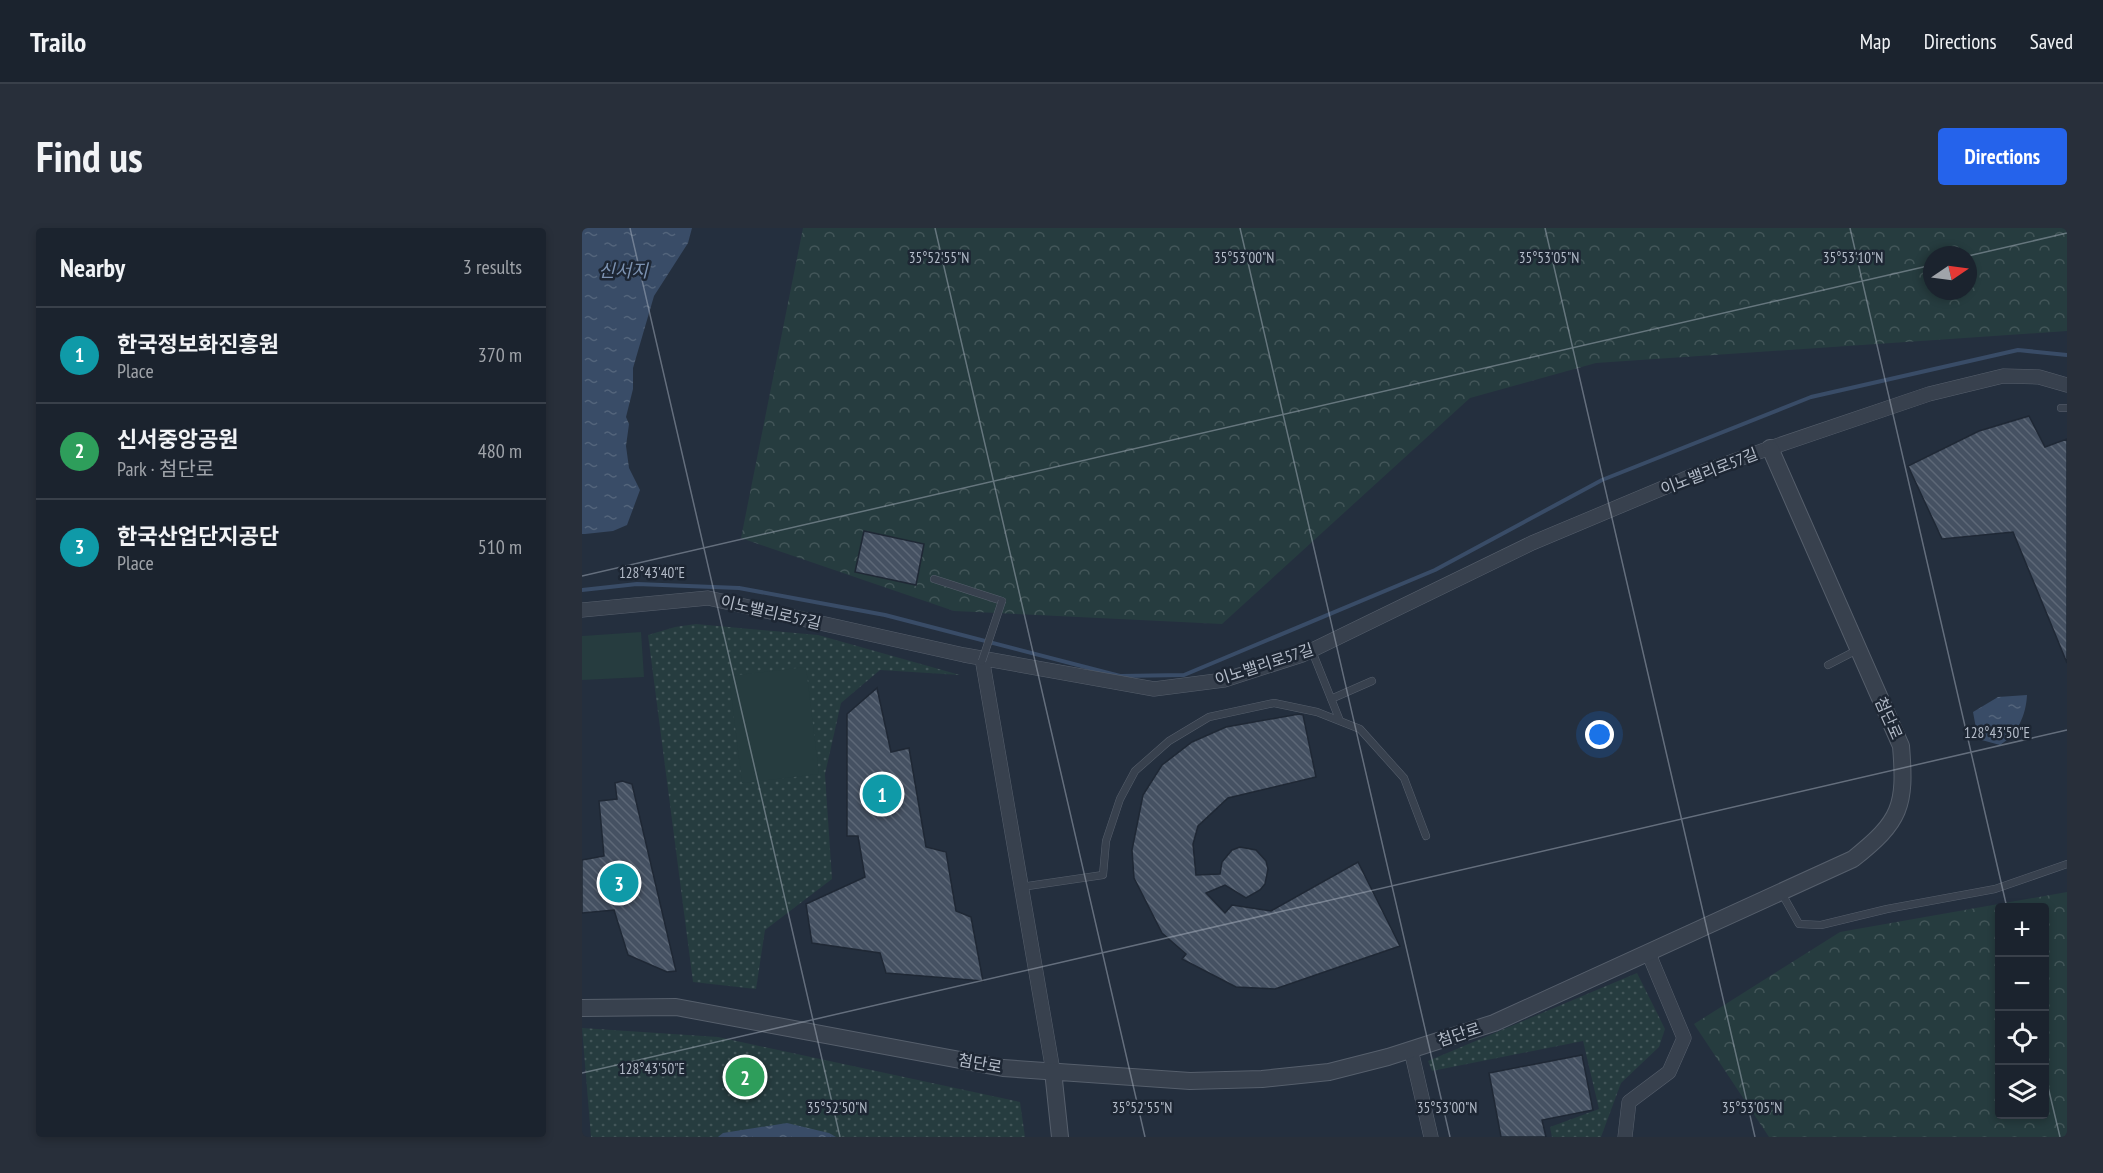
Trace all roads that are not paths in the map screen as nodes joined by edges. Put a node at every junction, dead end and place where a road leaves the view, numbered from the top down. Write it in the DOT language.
graph roads {
  1 [pos="2067,385"];
  2 [pos="1770,448"];
  3 [pos="934,579"];
  4 [pos="582,610"];
  5 [pos="1859,650"];
  6 [pos="1311,651"];
  7 [pos="982,660"];
  8 [pos="1828,665"];
  9 [pos="1372,681"];
  10 [pos="1331,699"];
  11 [pos="1340,721"];
  12 [pos="1426,836"];
  13 [pos="2067,864"];
  14 [pos="1021,887"];
  15 [pos="1782,891"];
  16 [pos="1648,952"];
  17 [pos="582,1008"];
  18 [pos="1411,1050"];
  19 [pos="1053,1071"];
  20 [pos="1060,1137"];
  21 [pos="1431,1137"];
  22 [pos="1624,1137"];
  1 -- 2 [label="street, 이노밸리로57길"];
  2 -- 5 [label="street, 첨단로"];
  2 -- 6 [label="street, 이노밸리로57길"];
  3 -- 7 [label="lane, bridge"];
  4 -- 7 [label="street, 이노밸리로57길"];
  5 -- 8 [label="lane"];
  5 -- 15 [label="street, 첨단로"];
  6 -- 7 [label="street, 이노밸리로57길"];
  6 -- 10 [label="lane"];
  7 -- 14 [label="street"];
  9 -- 10 [label="lane"];
  10 -- 11 [label="lane"];
  11 -- 12 [label="lane"];
  11 -- 14 [label="lane"];
  13 -- 15 [label="lane"];
  14 -- 19 [label="street"];
  15 -- 16 [label="street, 첨단로"];
  16 -- 18 [label="street, 첨단로"];
  16 -- 22 [label="street"];
  17 -- 19 [label="street, 첨단로"];
  18 -- 19 [label="street, 첨단로"];
  18 -- 21 [label="street"];
  19 -- 20 [label="street"];
}
